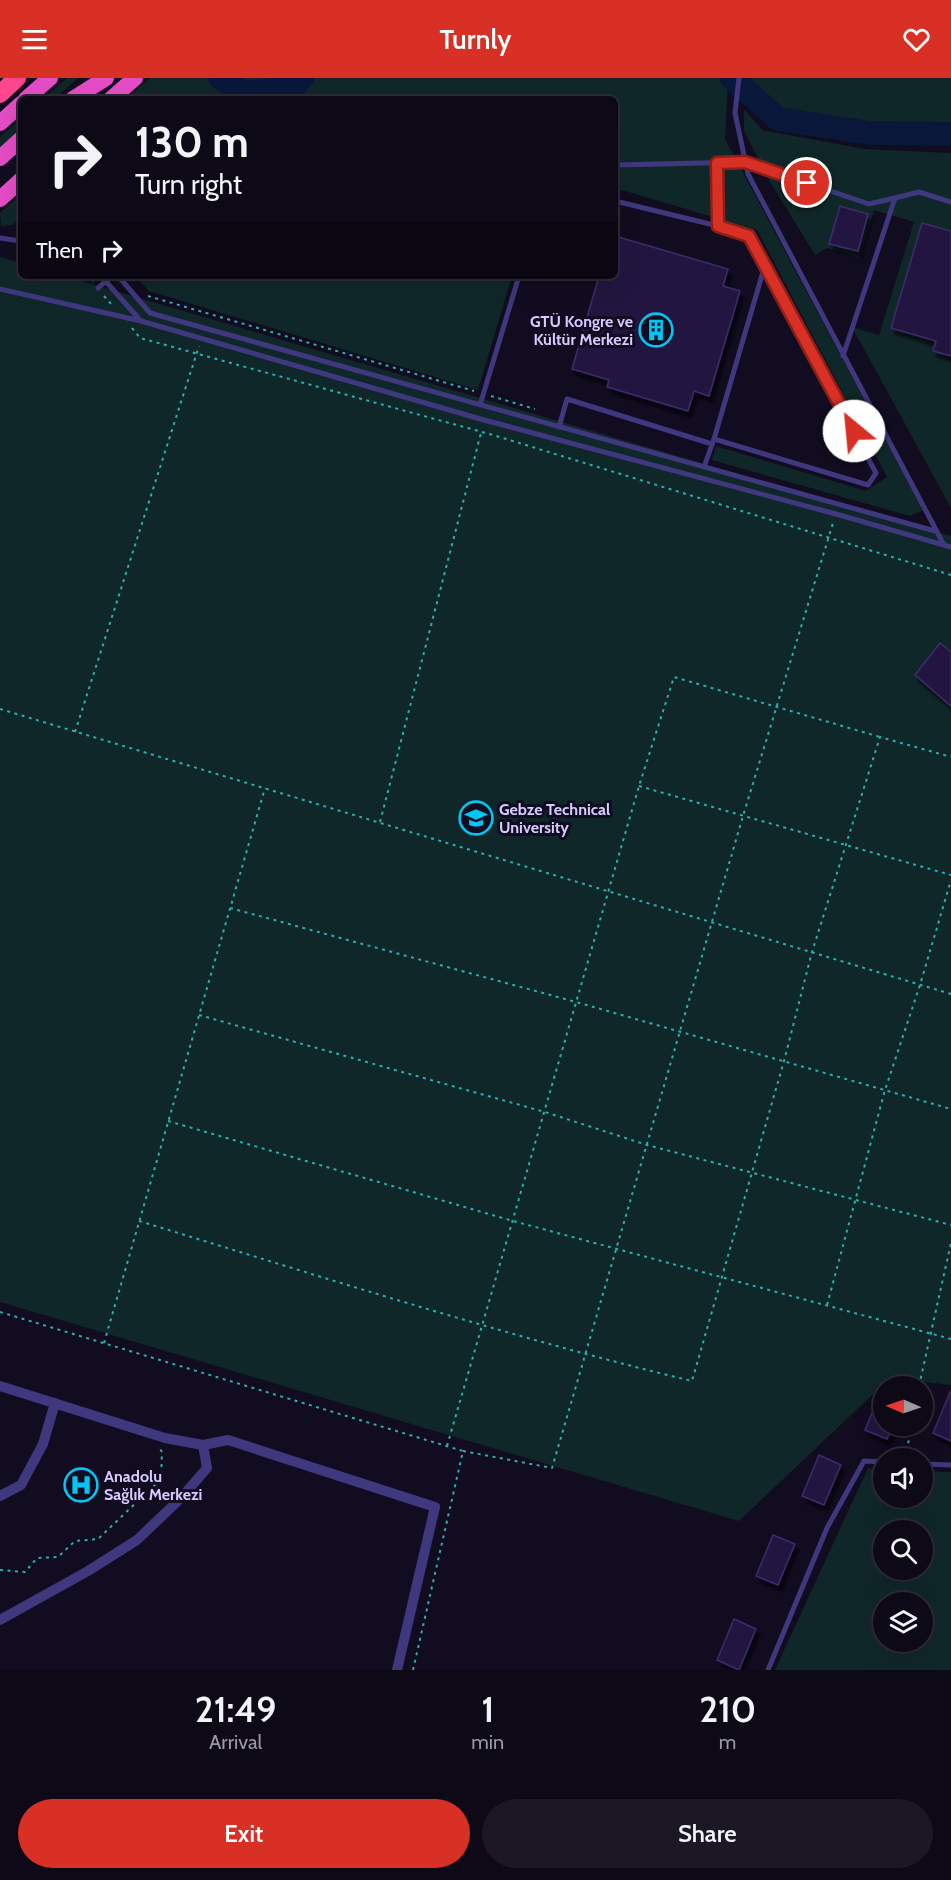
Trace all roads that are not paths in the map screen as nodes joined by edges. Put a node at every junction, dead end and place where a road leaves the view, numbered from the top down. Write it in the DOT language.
graph roads {
  1 [pos="17,78"];
  2 [pos="48,78"];
  3 [pos="91,78"];
  4 [pos="106,78"];
  5 [pos="135,78"];
  6 [pos="738,81"];
  7 [pos="0,94"];
  8 [pos="30,96"];
  9 [pos="70,96"];
  10 [pos="78,96"];
  11 [pos="114,96"];
  12 [pos="18,107"];
  13 [pos="0,123"];
  14 [pos="18,142"];
  15 [pos="0,158"];
  16 [pos="745,162"];
  17 [pos="717,163"];
  18 [pos="618,165"];
  19 [pos="18,183"];
  20 [pos="895,198"];
  21 [pos="0,199"];
  22 [pos="618,202"];
  23 [pos="951,202"];
  24 [pos="718,226"];
  25 [pos="0,238"];
  26 [pos="18,241"];
  27 [pos="765,265"];
  28 [pos="104,279"];
  29 [pos="109,279"];
  30 [pos="121,279"];
  31 [pos="518,279"];
  32 [pos="106,282"];
  33 [pos="0,288"];
  34 [pos="98,288"];
  35 [pos="141,321"];
  36 [pos="843,356"];
  37 [pos="480,405"];
  38 [pos="559,427"];
  39 [pos="713,442"];
  40 [pos="704,467"];
  41 [pos="935,531"];
  42 [pos="944,545"];
  43 [pos="951,547"];
  44 [pos="0,1386"];
  45 [pos="55,1403"];
  46 [pos="203,1445"];
  47 [pos="873,1461"];
  48 [pos="933,1464"];
  49 [pos="951,1465"];
  50 [pos="0,1496"];
  51 [pos="0,1620"];
  52 [pos="398,1670"];
  53 [pos="768,1670"];
  1 -- 7 [label="highway"];
  2 -- 8 [label="highway"];
  3 -- 9 [label="highway"];
  4 -- 10 [label="highway"];
  5 -- 11 [label="highway"];
  6 -- 16 [label="lane"];
  12 -- 13 [label="highway"];
  14 -- 15 [label="highway"];
  16 -- 17 [label="lane"];
  16 -- 20 [label="lane"];
  16 -- 36 [label="lane"];
  17 -- 18 [label="lane"];
  17 -- 24 [label="lane"];
  19 -- 21 [label="highway"];
  20 -- 23 [label="lane"];
  20 -- 36 [label="lane"];
  22 -- 24 [label="lane"];
  24 -- 27 [label="lane"];
  25 -- 26 [label="lane"];
  27 -- 39 [label="lane"];
  27 -- 39 [label="lane"];
  28 -- 32 [label="lane"];
  29 -- 32 [label="lane"];
  30 -- 37 [label="lane"];
  31 -- 37 [label="lane"];
  32 -- 34 [label="lane"];
  32 -- 35 [label="lane"];
  33 -- 35 [label="lane"];
  35 -- 42 [label="lane"];
  36 -- 41 [label="lane"];
  37 -- 38 [label="lane"];
  38 -- 39 [label="lane"];
  38 -- 40 [label="lane"];
  39 -- 40 [label="lane"];
  40 -- 41 [label="lane"];
  41 -- 42 [label="lane"];
  42 -- 43 [label="lane"];
  44 -- 45 [label="street"];
  45 -- 46 [label="street"];
  45 -- 50 [label="street"];
  46 -- 51 [label="street"];
  46 -- 52 [label="street"];
  47 -- 53 [label="lane"];
  48 -- 49 [label="lane"];
}
